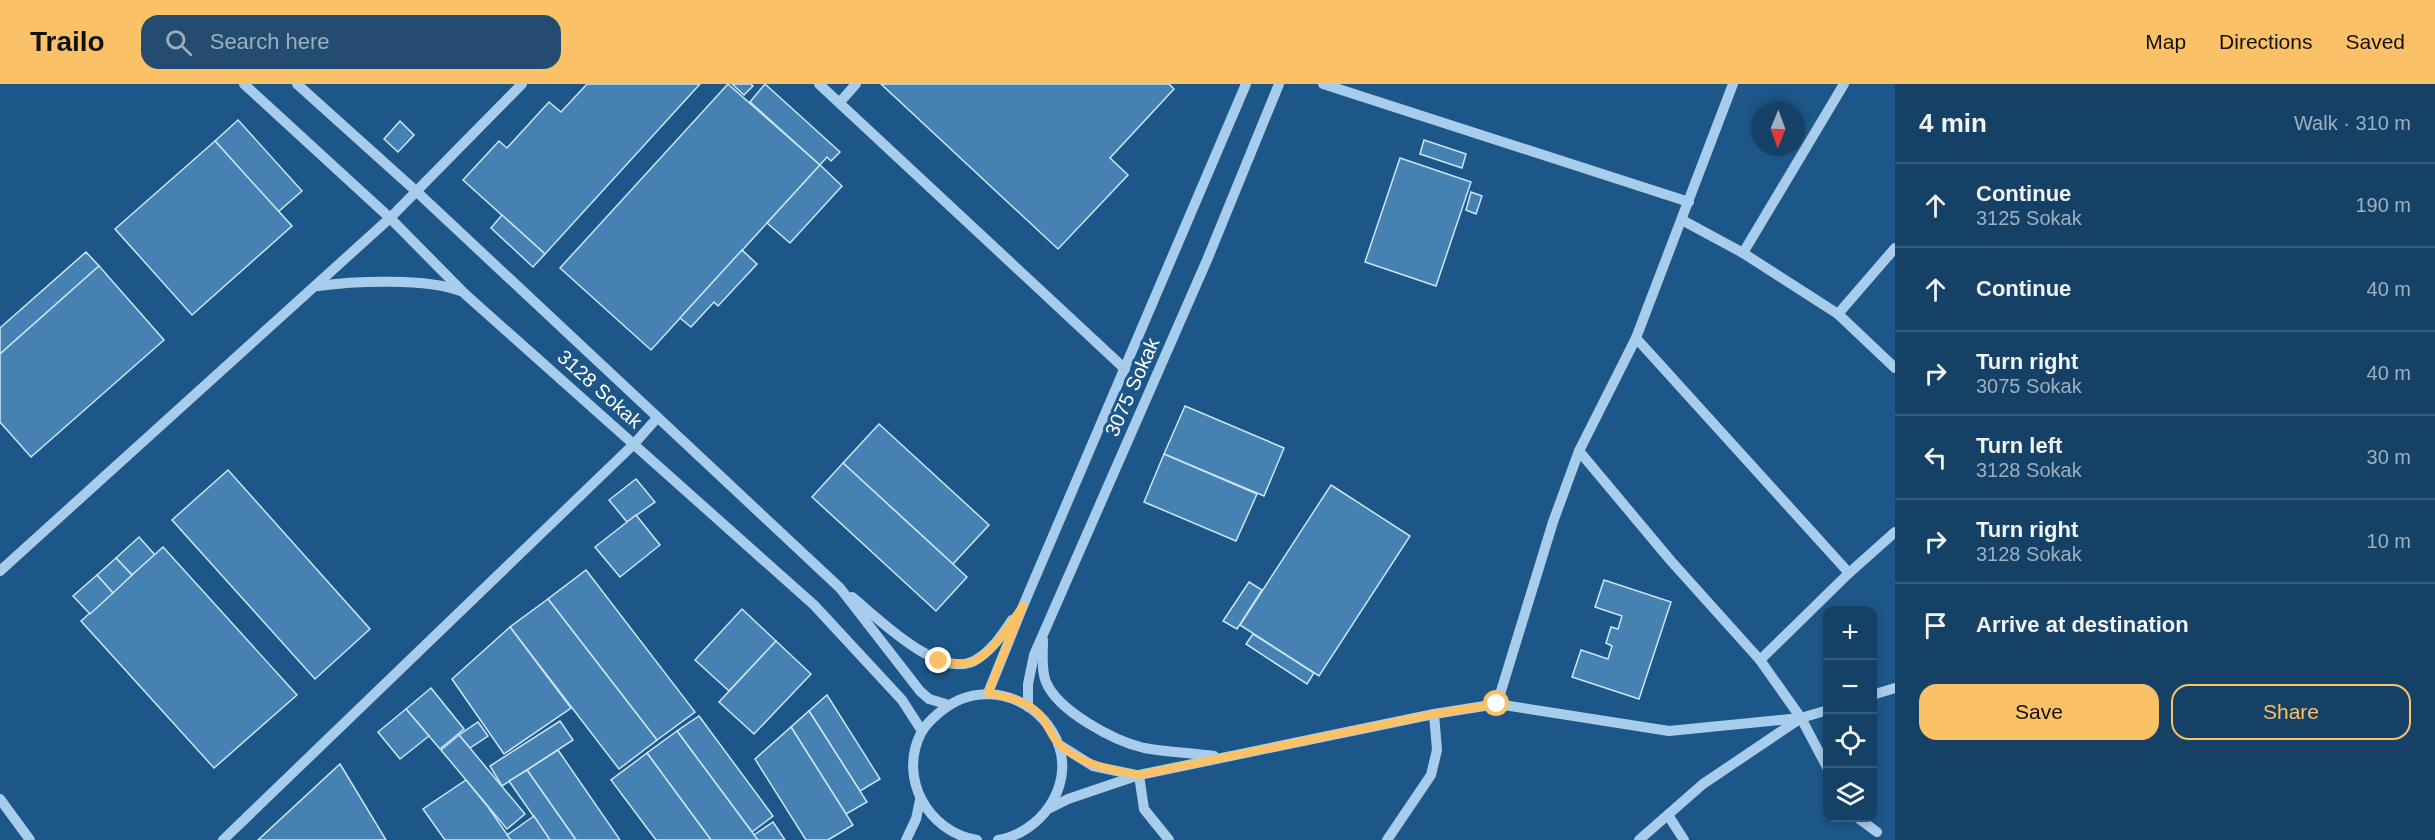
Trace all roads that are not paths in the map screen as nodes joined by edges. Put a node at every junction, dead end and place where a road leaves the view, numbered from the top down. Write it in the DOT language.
graph roads {
  1 [pos="244,84"];
  2 [pos="297,84"];
  3 [pos="522,84"];
  4 [pos="819,84"];
  5 [pos="856,84"];
  6 [pos="1246,84"];
  7 [pos="1279,84"];
  8 [pos="1323,84"];
  9 [pos="1733,84"];
  10 [pos="1844,84"];
  11 [pos="840,102"];
  12 [pos="417,192"];
  13 [pos="1689,202"];
  14 [pos="390,218"];
  15 [pos="1682,220"];
  16 [pos="1895,248"];
  17 [pos="1743,253"];
  18 [pos="318,286"];
  19 [pos="465,294"];
  20 [pos="1838,314"];
  21 [pos="1636,338"];
  22 [pos="1895,368"];
  23 [pos="1125,369"];
  24 [pos="657,418"];
  25 [pos="634,444"];
  26 [pos="1579,451"];
  27 [pos="1895,532"];
  28 [pos="0,572"];
  29 [pos="1849,573"];
  30 [pos="840,588"];
  31 [pos="1023,606"];
  32 [pos="1043,636"];
  33 [pos="1760,660"];
  34 [pos="1895,688"];
  35 [pos="988,693"];
  36 [pos="1877,693"];
  37 [pos="1497,704"];
  38 [pos="949,705"];
  39 [pos="1028,707"];
  40 [pos="1823,711"];
  41 [pos="1434,714"];
  42 [pos="1801,718"];
  43 [pos="922,730"];
  44 [pos="1058,744"];
  45 [pos="1223,757"];
  46 [pos="1826,768"];
  47 [pos="1139,775"];
  48 [pos="0,799"];
  49 [pos="920,800"];
  50 [pos="1050,808"];
  51 [pos="1668,815"];
  52 [pos="1863,822"];
  53 [pos="1877,832"];
  54 [pos="30,840"];
  55 [pos="223,840"];
  56 [pos="906,840"];
  57 [pos="977,840"];
  58 [pos="998,840"];
  59 [pos="1169,840"];
  60 [pos="1387,840"];
  61 [pos="1639,840"];
  62 [pos="1684,840"];
  1 -- 14 [label="street, 3128 Sokak"];
  2 -- 12 [label="street, 3128 Sokak"];
  3 -- 12 [label="street"];
  4 -- 11 [label="street"];
  5 -- 11 [label="street"];
  6 -- 23 [label="street, 3075 Sokak"];
  7 -- 32 [label="street, 3075 Sokak"];
  8 -- 13 [label="street"];
  9 -- 13 [label="street"];
  10 -- 17 [label="street"];
  11 -- 23 [label="street"];
  12 -- 14 [label="street"];
  12 -- 24 [label="street, 3128 Sokak"];
  13 -- 15 [label="street"];
  14 -- 18 [label="street"];
  14 -- 19 [label="street, 3128 Sokak"];
  15 -- 17 [label="street"];
  15 -- 21 [label="street"];
  16 -- 20 [label="street"];
  17 -- 20 [label="street"];
  18 -- 19 [label="street"];
  18 -- 28 [label="street"];
  19 -- 25 [label="street, 3128 Sokak"];
  20 -- 22 [label="street"];
  21 -- 26 [label="street"];
  21 -- 29 [label="street"];
  23 -- 31 [label="street, 3075 Sokak"];
  24 -- 25 [label="street"];
  24 -- 30 [label="street, 3128 Sokak"];
  25 -- 43 [label="street, 3128 Sokak"];
  25 -- 55 [label="street"];
  26 -- 33 [label="street"];
  26 -- 37 [label="street"];
  27 -- 29 [label="street"];
  29 -- 33 [label="street"];
  30 -- 31 [label="street, 3128 Sokak"];
  30 -- 38 [label="street, 3128 Sokak"];
  31 -- 35 [label="street, 3075 Sokak"];
  32 -- 39 [label="street, 3075 Sokak"];
  32 -- 45 [label="street"];
  33 -- 42 [label="street"];
  34 -- 36 [label="street"];
  35 -- 38 [label="street"];
  35 -- 39 [label="street"];
  37 -- 41 [label="street"];
  37 -- 42 [label="street"];
  38 -- 43 [label="street"];
  39 -- 44 [label="street"];
  40 -- 42 [label="street"];
  41 -- 45 [label="street"];
  41 -- 60 [label="street"];
  42 -- 46 [label="street"];
  42 -- 51 [label="street"];
  43 -- 49 [label="street"];
  44 -- 47 [label="street"];
  44 -- 50 [label="street"];
  45 -- 47 [label="street"];
  47 -- 50 [label="street"];
  47 -- 59 [label="street"];
  48 -- 54 [label="street"];
  49 -- 56 [label="street"];
  49 -- 57 [label="street"];
  50 -- 58 [label="street"];
  51 -- 61 [label="street"];
  51 -- 62 [label="street"];
  52 -- 53 [label="street"];
}
